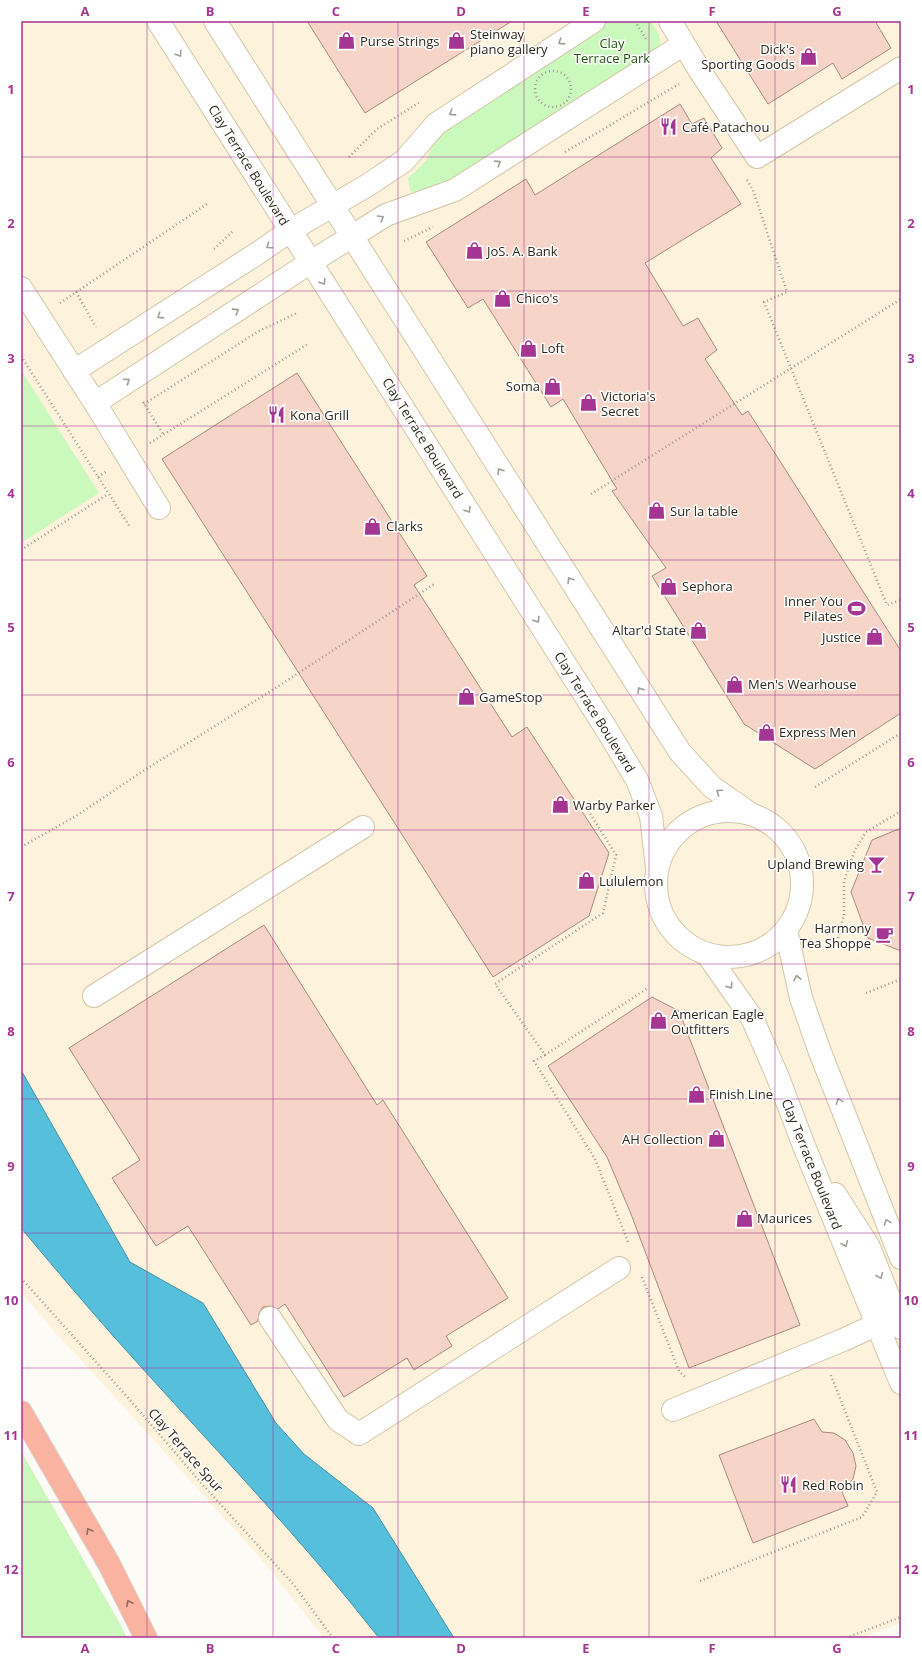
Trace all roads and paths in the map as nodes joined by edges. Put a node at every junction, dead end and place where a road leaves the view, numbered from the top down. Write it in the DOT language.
graph roads {
  1 [pos="158,21"];
  2 [pos="215,21"];
  3 [pos="594,21"];
  4 [pos="635,21"];
  5 [pos="670,21"];
  6 [pos="684,44"];
  7 [pos="658,60"];
  8 [pos="901,68"];
  9 [pos="700,71"];
  10 [pos="537,82"];
  11 [pos="558,156"];
  12 [pos="745,177"];
  13 [pos="207,204"];
  14 [pos="332,206"];
  15 [pos="438,224"];
  16 [pos="291,230"];
  17 [pos="351,236"];
  18 [pos="404,241"];
  19 [pos="311,262"];
  20 [pos="21,288"];
  21 [pos="901,299"];
  22 [pos="297,313"];
  23 [pos="40,318"];
  24 [pos="308,344"];
  25 [pos="21,356"];
  26 [pos="791,368"];
  27 [pos="74,371"];
  28 [pos="95,403"];
  29 [pos="144,404"];
  30 [pos="128,458"];
  31 [pos="98,477"];
  32 [pos="108,494"];
  33 [pos="591,494"];
  34 [pos="159,508"];
  35 [pos="130,527"];
  36 [pos="21,550"];
  37 [pos="436,583"];
  38 [pos="901,600"];
  39 [pos="901,733"];
  40 [pos="815,787"];
  41 [pos="586,807"];
  42 [pos="901,811"];
  43 [pos="751,814"];
  44 [pos="363,827"];
  45 [pos="21,847"];
  46 [pos="657,868"];
  47 [pos="786,930"];
  48 [pos="837,942"];
  49 [pos="707,954"];
  50 [pos="901,980"];
  51 [pos="648,988"];
  52 [pos="866,993"];
  53 [pos="94,996"];
  54 [pos="545,1055"];
  55 [pos="804,1146"];
  56 [pos="630,1247"];
  57 [pos="901,1258"];
  58 [pos="619,1268"];
  59 [pos="641,1276"];
  60 [pos="21,1278"];
  61 [pos="270,1318"];
  62 [pos="878,1324"];
  63 [pos="901,1328"];
  64 [pos="836,1368"];
  65 [pos="689,1382"];
  66 [pos="901,1383"];
  67 [pos="673,1410"];
  68 [pos="21,1412"];
  69 [pos="700,1581"];
  70 [pos="901,1617"];
  71 [pos="146,1638"];
  72 [pos="333,1638"];
  73 [pos="846,1638"];
  1 -- 16 [label="street, Clay Terrace Boulevard, one-way"];
  2 -- 14 [label="street"];
  3 -- 14 [label="street, one-way"];
  4 -- 7 [label="path"];
  5 -- 6 [label="street"];
  6 -- 7 [label="street"];
  6 -- 9 [label="street"];
  17 -- 7 [label="street, one-way"];
  8 -- 9 [label="street"];
  9 -- 11 [label="path"];
  10 -- 10 [label="path"];
  12 -- 26 [label="path"];
  13 -- 23 [label="path"];
  14 -- 16 [label="street"];
  14 -- 17 [label="street"];
  15 -- 18 [label="path"];
  16 -- 19 [label="street, Clay Terrace Boulevard"];
  16 -- 27 [label="street, one-way"];
  17 -- 19 [label="street"];
  43 -- 17 [label="street, one-way"];
  28 -- 19 [label="street, one-way"];
  19 -- 46 [label="street, Clay Terrace Boulevard, one-way"];
  20 -- 23 [label="street"];
  21 -- 26 [label="path"];
  22 -- 29 [label="path"];
  23 -- 27 [label="street"];
  24 -- 30 [label="path"];
  25 -- 31 [label="path"];
  26 -- 33 [label="path"];
  26 -- 38 [label="path"];
  27 -- 28 [label="street"];
  28 -- 30 [label="street"];
  30 -- 31 [label="path"];
  30 -- 34 [label="street"];
  31 -- 32 [label="path"];
  32 -- 35 [label="path"];
  32 -- 36 [label="path"];
  37 -- 45 [label="path"];
  39 -- 40 [label="path"];
  41 -- 54 [label="path"];
  42 -- 48 [label="path"];
  43 -- 46 [label="street"];
  43 -- 47 [label="street"];
  44 -- 53 [label="street"];
  46 -- 49 [label="street"];
  47 -- 49 [label="street"];
  57 -- 47 [label="street, one-way"];
  49 -- 55 [label="street, Clay Terrace Boulevard, one-way"];
  50 -- 52 [label="path"];
  51 -- 54 [label="path"];
  54 -- 56 [label="path"];
  55 -- 62 [label="street, Clay Terrace Boulevard, one-way"];
  55 -- 63 [label="street, one-way"];
  58 -- 61 [label="street"];
  59 -- 65 [label="path"];
  60 -- 72 [label="path, Clay Terrace Spur"];
  62 -- 66 [label="street, Clay Terrace Boulevard"];
  62 -- 67 [label="street"];
  64 -- 69 [label="path"];
  71 -- 68 [label="highway, one-way"];
  70 -- 73 [label="path"];
}
